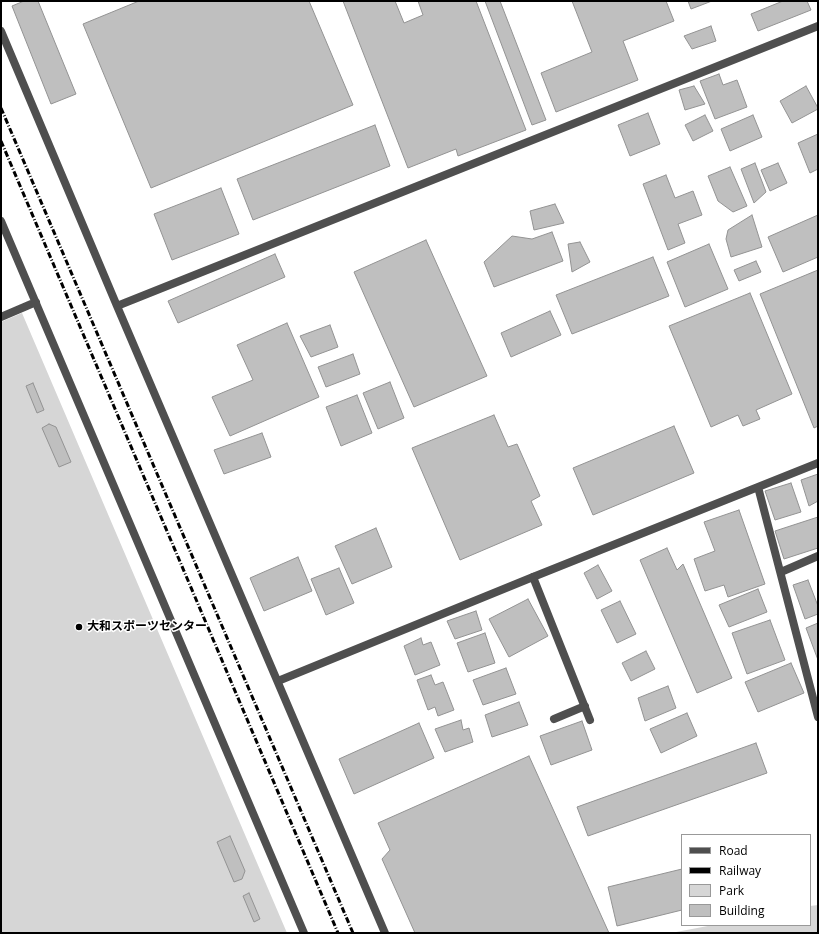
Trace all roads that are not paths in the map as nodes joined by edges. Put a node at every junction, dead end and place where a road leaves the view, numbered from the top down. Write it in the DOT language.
graph roads {
  1 [pos="818,26"];
  2 [pos="1,31"];
  3 [pos="1,221"];
  4 [pos="36,302"];
  5 [pos="117,306"];
  6 [pos="1,317"];
  7 [pos="818,463"];
  8 [pos="758,487"];
  9 [pos="818,556"];
  10 [pos="780,572"];
  11 [pos="533,577"];
  12 [pos="278,681"];
  13 [pos="585,706"];
  14 [pos="818,717"];
  15 [pos="554,719"];
  16 [pos="590,720"];
  17 [pos="304,933"];
  18 [pos="386,933"];
  1 -- 5 [label="street"];
  2 -- 5 [label="street"];
  3 -- 4 [label="street"];
  4 -- 6 [label="street"];
  4 -- 17 [label="street"];
  5 -- 12 [label="street"];
  7 -- 8 [label="street"];
  8 -- 10 [label="street"];
  8 -- 11 [label="street"];
  9 -- 10 [label="street"];
  10 -- 14 [label="street"];
  11 -- 12 [label="street"];
  11 -- 13 [label="street"];
  12 -- 18 [label="street"];
  13 -- 15 [label="street"];
  13 -- 16 [label="street"];
}
